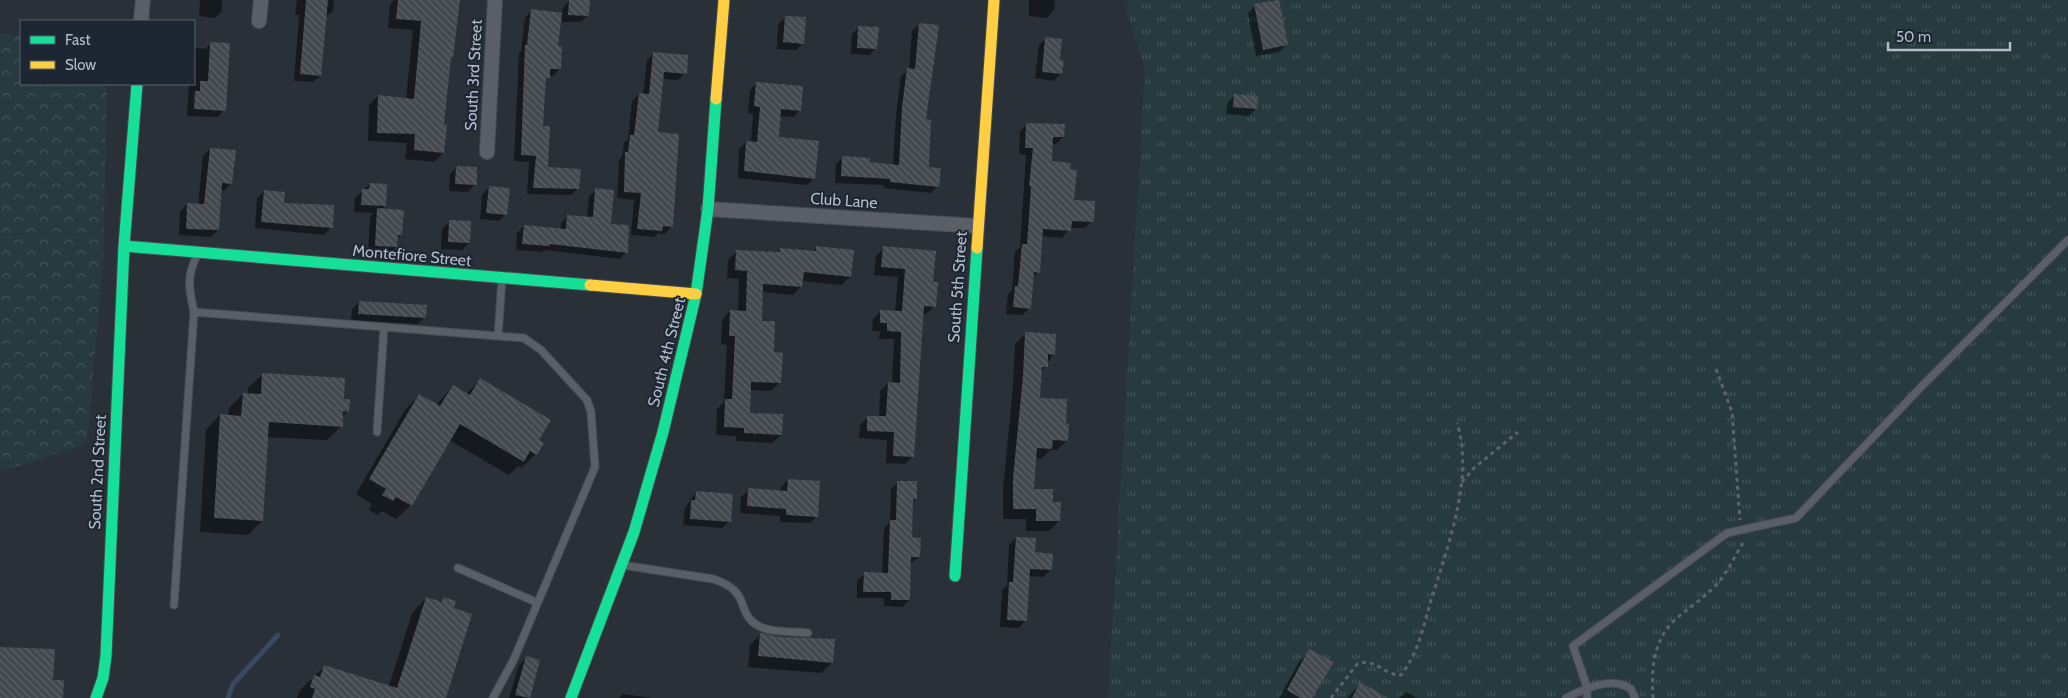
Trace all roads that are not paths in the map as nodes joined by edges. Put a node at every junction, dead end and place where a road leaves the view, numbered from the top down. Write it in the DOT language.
graph roads {
  1 [pos="143,0"];
  2 [pos="261,0"];
  3 [pos="495,0"];
  4 [pos="724,0"];
  5 [pos="994,0"];
  6 [pos="141,20"];
  7 [pos="259,21"];
  8 [pos="137,85"];
  9 [pos="487,152"];
  10 [pos="708,209"];
  11 [pos="978,226"];
  12 [pos="2068,240"];
  13 [pos="124,246"];
  14 [pos="198,252"];
  15 [pos="502,279"];
  16 [pos="696,294"];
  17 [pos="194,312"];
  18 [pos="384,328"];
  19 [pos="498,336"];
  20 [pos="376,432"];
  21 [pos="622,565"];
  22 [pos="458,568"];
  23 [pos="955,576"];
  24 [pos="536,602"];
  25 [pos="174,605"];
  26 [pos="808,633"];
  27 [pos="1587,687"];
  28 [pos="1635,697"];
  29 [pos="96,698"];
  30 [pos="493,698"];
  31 [pos="571,698"];
  32 [pos="1566,698"];
  33 [pos="1586,698"];
  1 -- 6 [label="street"];
  2 -- 7 [label="street"];
  3 -- 9 [label="street, South 3rd Street"];
  4 -- 10 [label="street, South 4th Street"];
  5 -- 11 [label="street, South 5th Street"];
  8 -- 13 [label="street, South 2nd Street"];
  10 -- 11 [label="street, Club Lane"];
  10 -- 16 [label="street, South 4th Street"];
  11 -- 23 [label="street, South 5th Street"];
  12 -- 27 [label="lane"];
  13 -- 14 [label="street, Montefiore Street"];
  13 -- 29 [label="street, South 2nd Street"];
  14 -- 15 [label="street, Montefiore Street"];
  14 -- 17 [label="lane"];
  15 -- 16 [label="street, Montefiore Street"];
  15 -- 19 [label="lane"];
  16 -- 21 [label="street, South 4th Street"];
  17 -- 18 [label="lane"];
  17 -- 25 [label="lane"];
  18 -- 19 [label="lane"];
  18 -- 20 [label="lane"];
  19 -- 24 [label="lane"];
  21 -- 26 [label="lane"];
  21 -- 31 [label="street, South 4th Street"];
  22 -- 24 [label="lane"];
  24 -- 30 [label="lane"];
  27 -- 28 [label="lane"];
  27 -- 32 [label="lane"];
  27 -- 33 [label="lane"];
}
